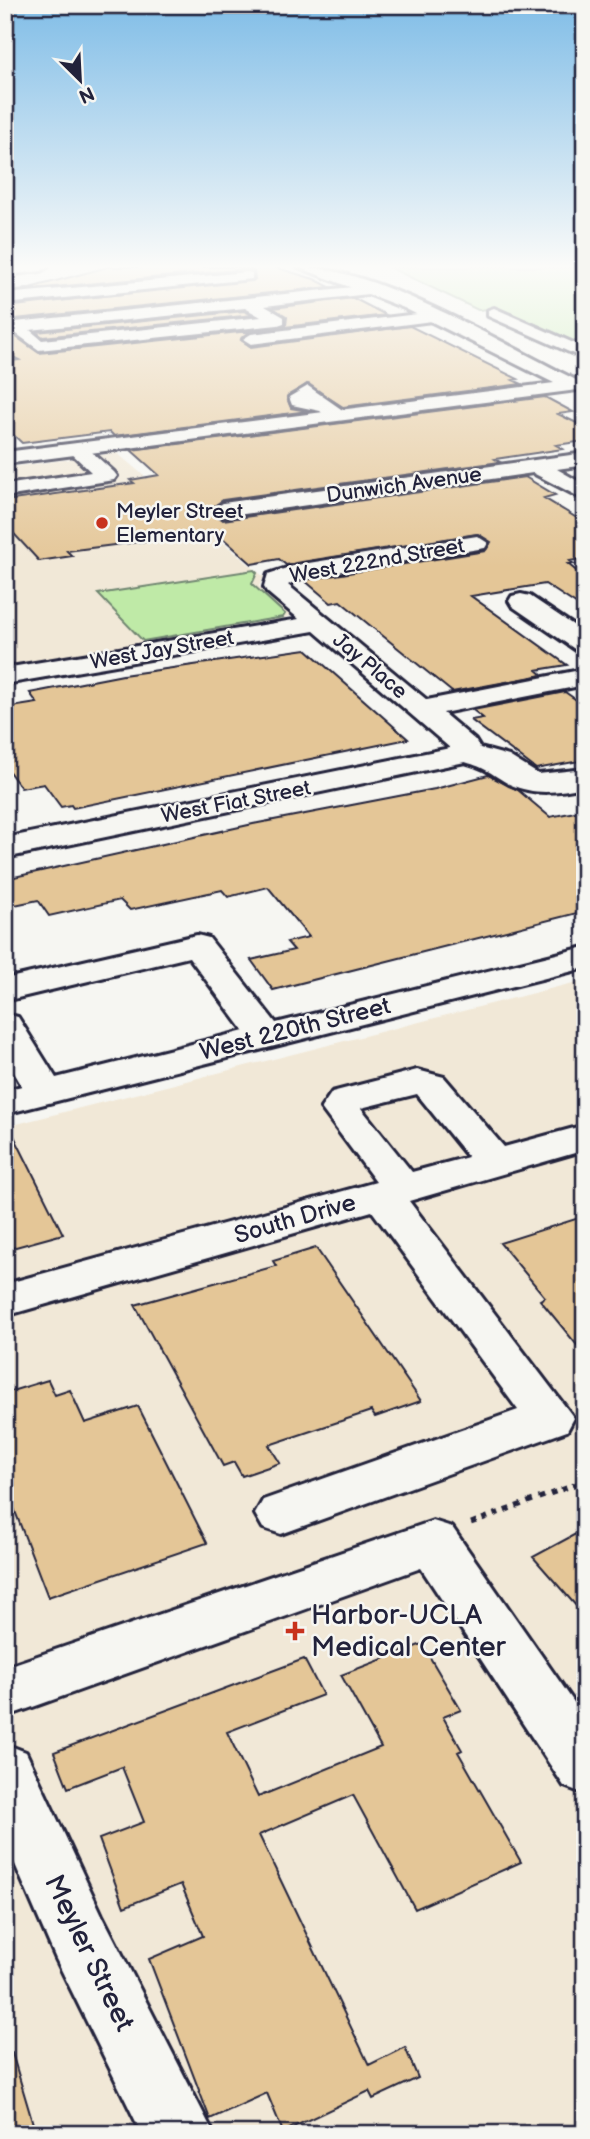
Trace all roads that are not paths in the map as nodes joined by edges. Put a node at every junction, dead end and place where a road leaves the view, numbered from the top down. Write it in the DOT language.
graph roads {
  1 [pos="541,367"];
  2 [pos="581,386"];
  3 [pos="77,449"];
  4 [pos="5,458"];
  5 [pos="585,459"];
  6 [pos="536,466"];
  7 [pos="5,491"];
  8 [pos="585,494"];
  9 [pos="223,510"];
  10 [pos="477,543"];
  11 [pos="276,579"];
  12 [pos="521,601"];
  13 [pos="319,623"];
  14 [pos="585,645"];
  15 [pos="5,676"];
  16 [pos="585,677"];
  17 [pos="421,709"];
  18 [pos="466,753"];
  19 [pos="585,778"];
  20 [pos="5,848"];
  21 [pos="585,957"];
  22 [pos="5,990"];
  23 [pos="5,1025"];
  24 [pos="267,1036"];
  25 [pos="46,1091"];
  26 [pos="5,1102"];
  27 [pos="585,1137"];
  28 [pos="495,1163"];
  29 [pos="392,1192"];
  30 [pos="5,1300"];
  31 [pos="281,1514"];
  32 [pos="5,1692"];
  33 [pos="585,1768"];
  34 [pos="5,1770"];
  35 [pos="179,2134"];
  1 -- 2 [label="street"];
  2 -- 3 [label="street"];
  3 -- 4 [label="street"];
  3 -- 7 [label="street"];
  5 -- 6 [label="street, Dunwich Avenue"];
  6 -- 8 [label="street"];
  6 -- 9 [label="street, Dunwich Avenue"];
  10 -- 11 [label="street, West 222nd Street"];
  11 -- 13 [label="street, Jay Place"];
  12 -- 14 [label="street"];
  13 -- 15 [label="street, West Jay Street"];
  13 -- 17 [label="street, Jay Place"];
  16 -- 17 [label="street"];
  17 -- 18 [label="street, Jay Place"];
  18 -- 19 [label="street"];
  18 -- 20 [label="street, West Fiat Street"];
  21 -- 24 [label="street, West 220th Street"];
  22 -- 24 [label="street"];
  23 -- 25 [label="street"];
  24 -- 25 [label="street, West 220th Street"];
  25 -- 26 [label="street, West 220th Street"];
  27 -- 28 [label="street, South Drive"];
  28 -- 29 [label="street, South Drive"];
  28 -- 29 [label="street"];
  29 -- 30 [label="street, South Drive"];
  29 -- 31 [label="street"];
  32 -- 33 [label="street"];
  34 -- 35 [label="street, Meyler Street"];
}
